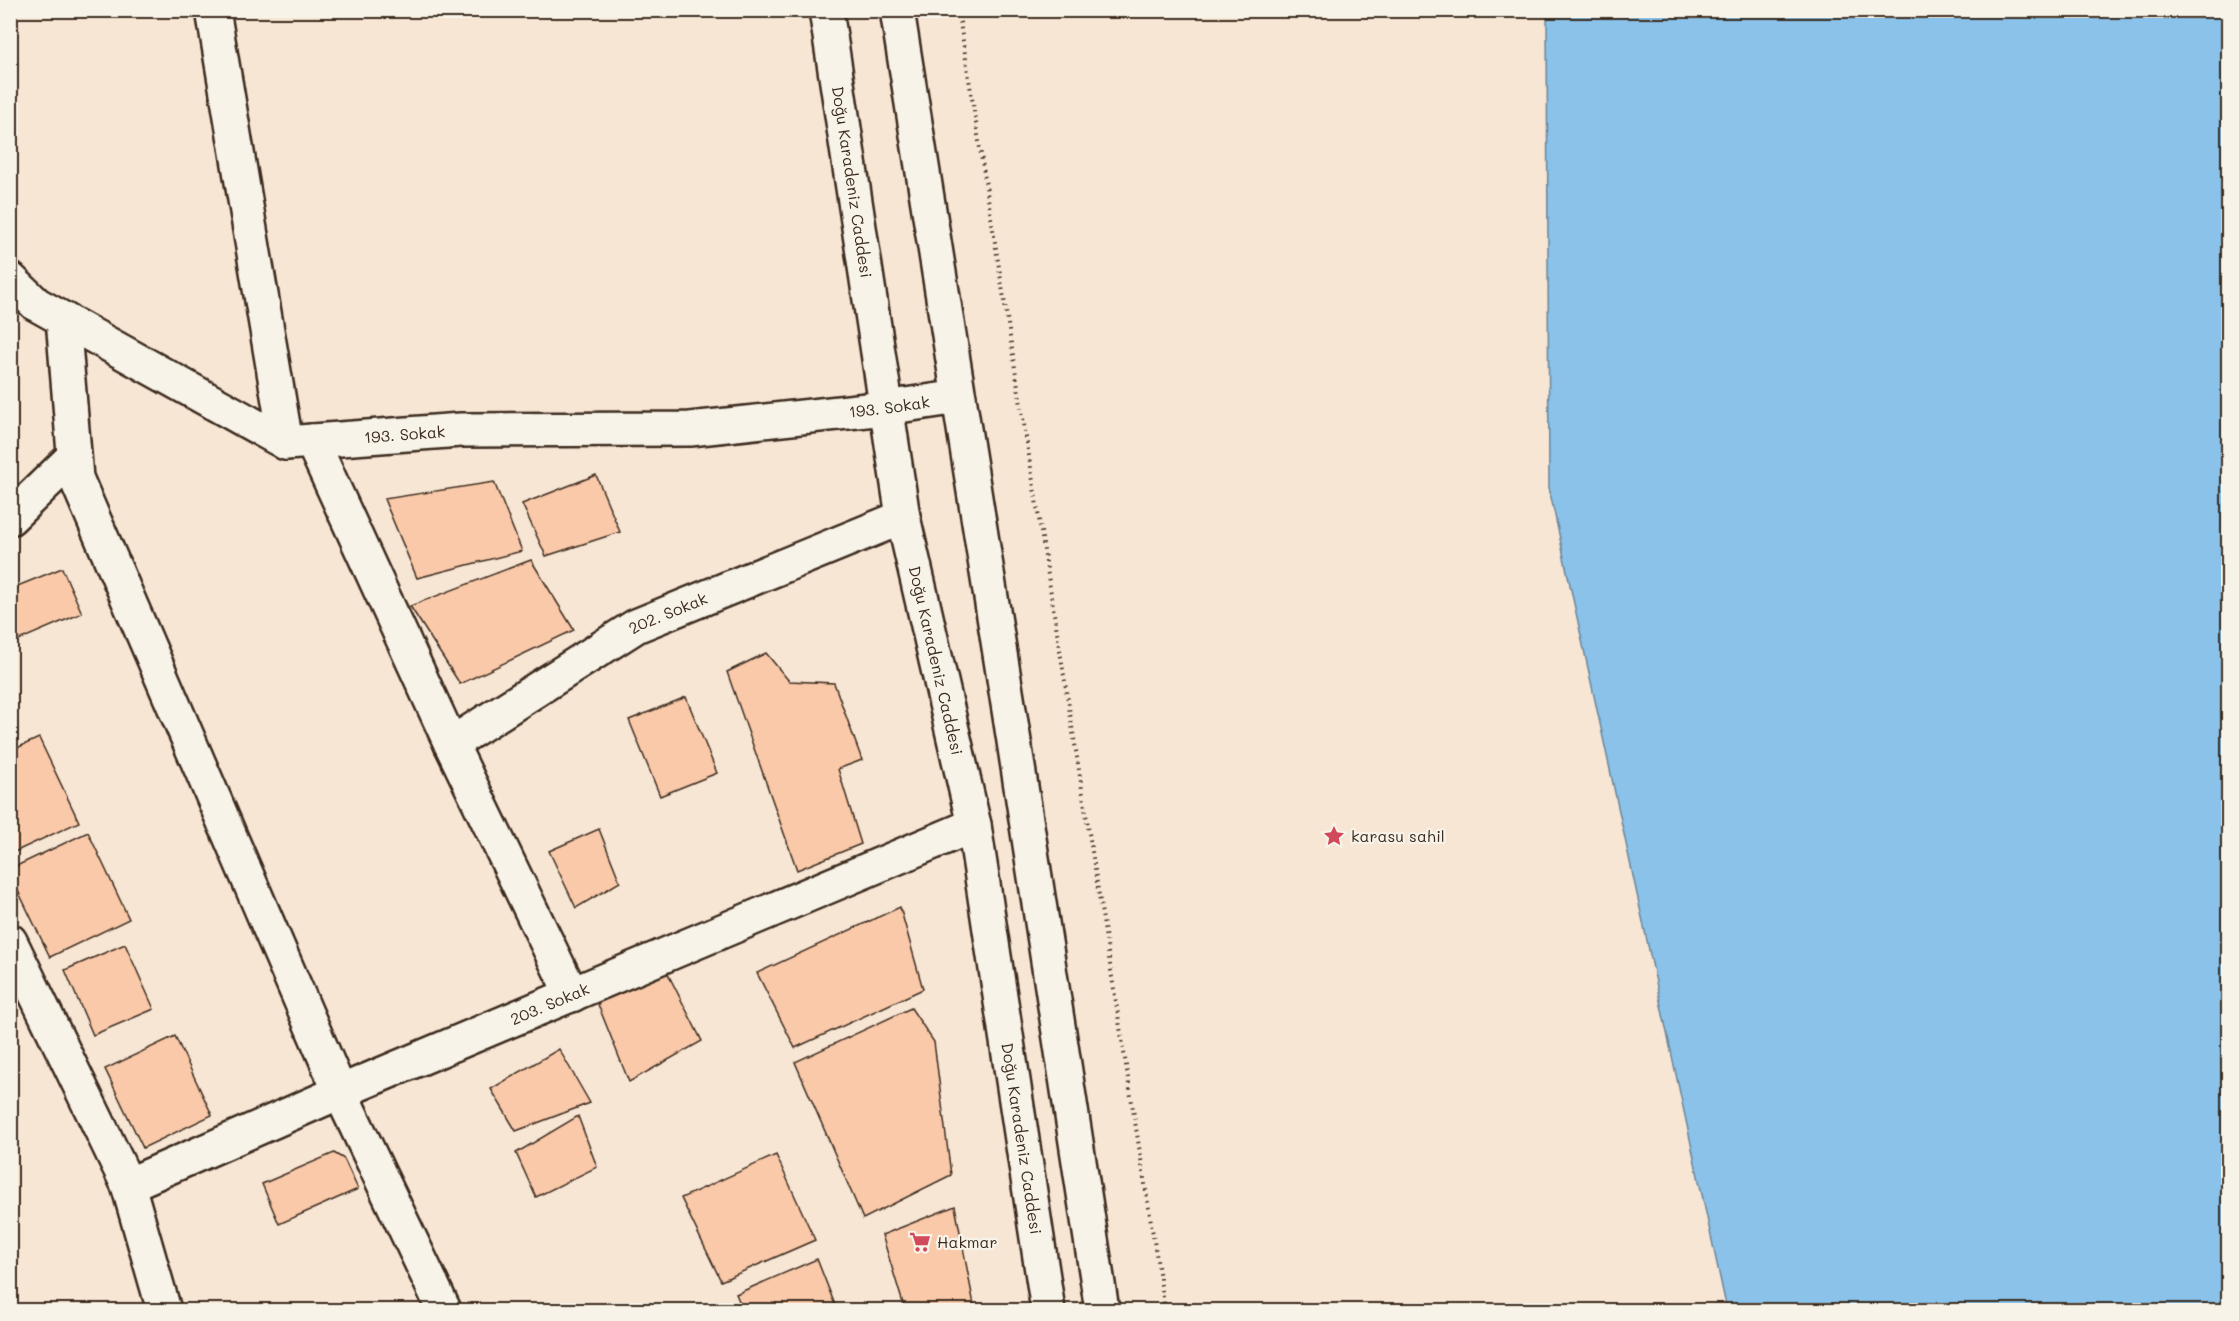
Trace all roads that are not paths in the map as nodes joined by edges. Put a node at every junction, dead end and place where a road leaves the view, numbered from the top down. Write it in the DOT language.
graph roads {
  1 [pos="213,10"];
  2 [pos="826,10"];
  3 [pos="897,10"];
  4 [pos="10,279"];
  5 [pos="63,319"];
  6 [pos="959,397"];
  7 [pos="885,408"];
  8 [pos="299,442"];
  9 [pos="74,456"];
  10 [pos="903,517"];
  11 [pos="10,518"];
  12 [pos="451,744"];
  13 [pos="974,825"];
  14 [pos="10,940"];
  15 [pos="572,995"];
  16 [pos="340,1092"];
  17 [pos="128,1185"];
  18 [pos="164,1311"];
  19 [pos="444,1311"];
  20 [pos="1048,1311"];
  21 [pos="1102,1311"];
  1 -- 8 [label="street"];
  2 -- 7 [label="street, Doğu Karadeniz Caddesi"];
  3 -- 6 [label="street"];
  4 -- 5 [label="street"];
  5 -- 8 [label="street"];
  5 -- 9 [label="street"];
  6 -- 7 [label="street, 193. Sokak"];
  6 -- 21 [label="street"];
  7 -- 8 [label="street, 193. Sokak"];
  7 -- 10 [label="street, Doğu Karadeniz Caddesi"];
  8 -- 12 [label="street"];
  9 -- 11 [label="street"];
  9 -- 16 [label="street"];
  10 -- 12 [label="street, 202. Sokak"];
  10 -- 13 [label="street, Doğu Karadeniz Caddesi"];
  12 -- 15 [label="street"];
  13 -- 15 [label="street, 203. Sokak"];
  13 -- 20 [label="street, Doğu Karadeniz Caddesi"];
  14 -- 17 [label="street"];
  15 -- 16 [label="street, 203. Sokak"];
  16 -- 17 [label="street, 203. Sokak"];
  16 -- 19 [label="street"];
  17 -- 18 [label="street"];
}
